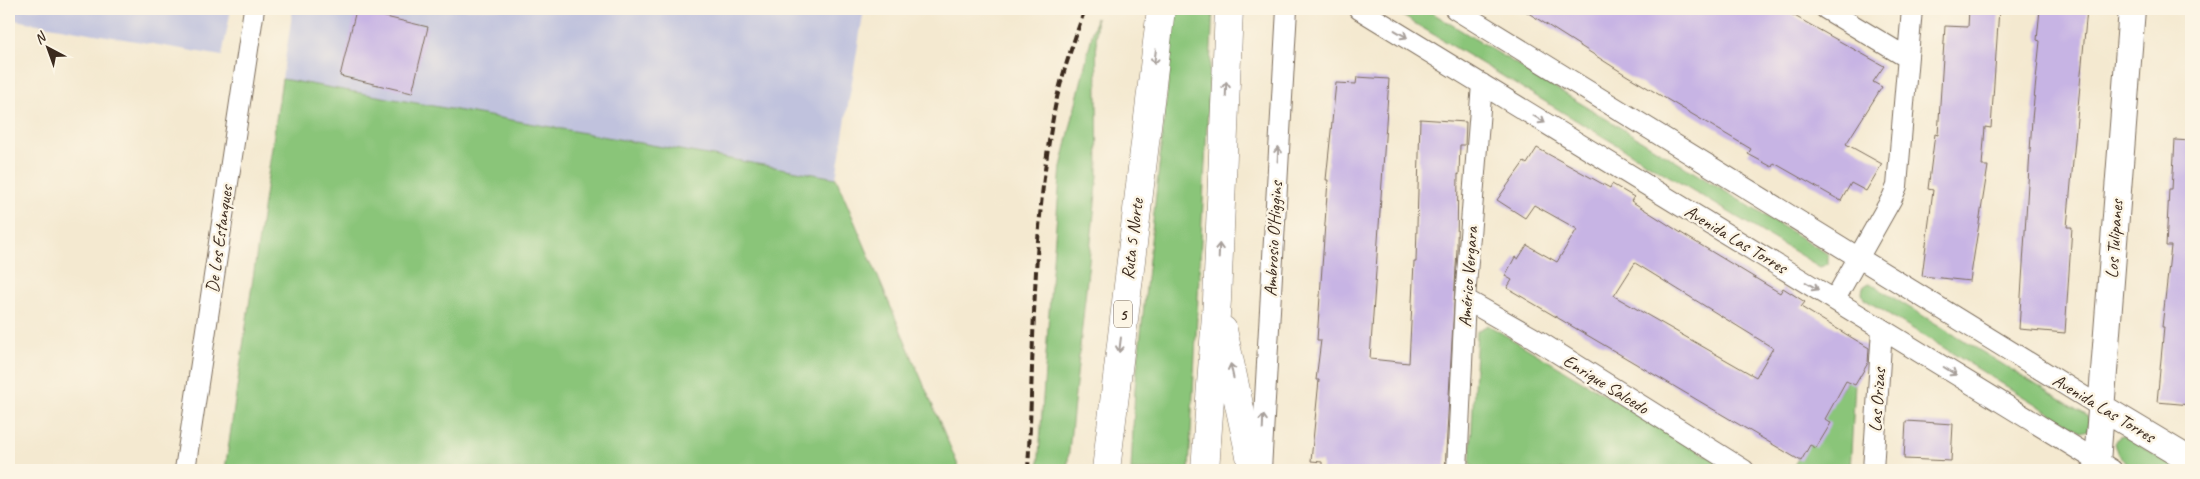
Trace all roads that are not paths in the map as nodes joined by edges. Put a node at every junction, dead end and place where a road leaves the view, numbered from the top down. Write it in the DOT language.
graph roads {
  1 [pos="254,9"];
  2 [pos="1161,9"];
  3 [pos="1229,9"];
  4 [pos="1287,9"];
  5 [pos="1359,9"];
  6 [pos="1455,9"];
  7 [pos="1826,9"];
  8 [pos="1912,9"];
  9 [pos="2132,9"];
  10 [pos="1906,57"];
  11 [pos="1482,84"];
  12 [pos="1859,257"];
  13 [pos="1465,299"];
  14 [pos="1835,299"];
  15 [pos="1217,300"];
  16 [pos="1882,329"];
  17 [pos="2101,407"];
  18 [pos="2191,461"];
  19 [pos="2102,467"];
  20 [pos="185,470"];
  21 [pos="1106,470"];
  22 [pos="1205,470"];
  23 [pos="1254,470"];
  24 [pos="1261,470"];
  25 [pos="1457,470"];
  26 [pos="1744,470"];
  27 [pos="1873,470"];
  1 -- 20 [label="street, De Los Estanques"];
  2 -- 21 [label="highway, Ruta 5 Norte / 5, one-way"];
  15 -- 3 [label="highway, one-way"];
  24 -- 4 [label="street, Ambrosio O'Higgins, one-way"];
  5 -- 11 [label="street, Avenida Las Torres, one-way"];
  6 -- 12 [label="street, Avenida Las Torres"];
  7 -- 10 [label="street"];
  8 -- 10 [label="street"];
  9 -- 17 [label="street, Los Tulipanes"];
  10 -- 12 [label="street"];
  11 -- 13 [label="street, Américo Vergara"];
  11 -- 14 [label="street, Avenida Las Torres, one-way"];
  12 -- 14 [label="street"];
  12 -- 17 [label="street, Avenida Las Torres"];
  13 -- 25 [label="street, Américo Vergara"];
  13 -- 26 [label="street, Enrique Salcedo"];
  14 -- 16 [label="street, Avenida Las Torres"];
  15 -- 22 [label="highway"];
  23 -- 15 [label="highway, one-way"];
  16 -- 19 [label="street, Avenida Las Torres, one-way"];
  16 -- 27 [label="street, Las Orizas"];
  17 -- 18 [label="street, Avenida Las Torres"];
  17 -- 19 [label="street, Los Tulipanes"];
}
